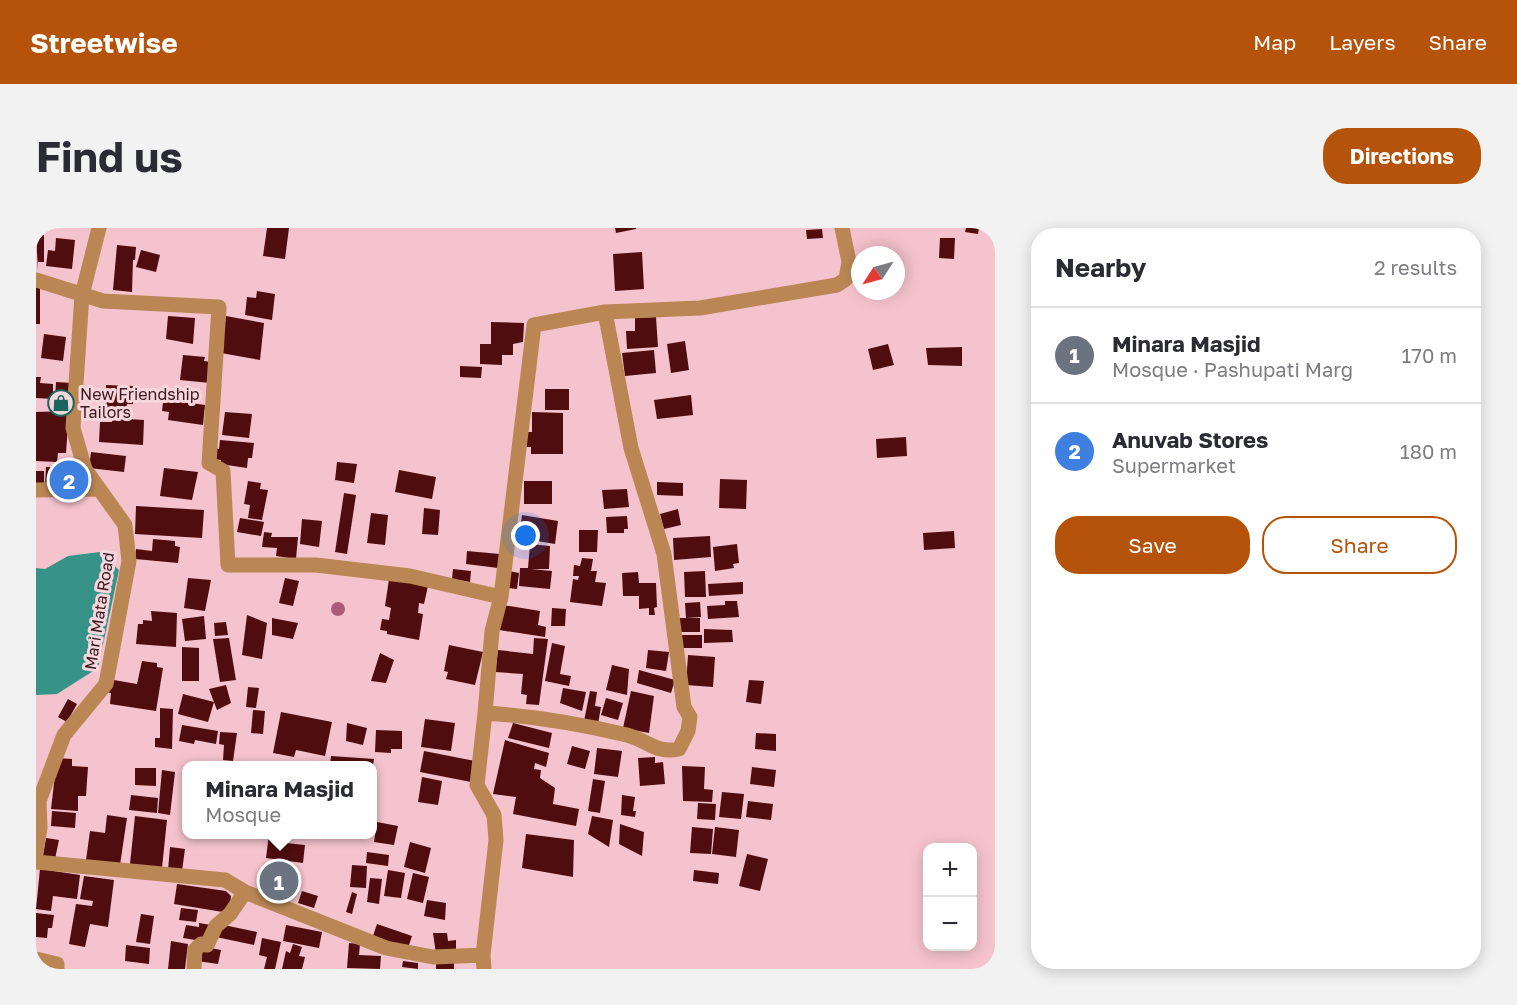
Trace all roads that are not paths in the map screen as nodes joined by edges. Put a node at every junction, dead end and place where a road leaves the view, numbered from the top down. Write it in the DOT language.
graph roads {
  1 [pos="99,228"];
  2 [pos="842,228"];
  3 [pos="36,280"];
  4 [pos="82,295"];
  5 [pos="605,312"];
  6 [pos="98,489"];
  7 [pos="36,490"];
  8 [pos="501,597"];
  9 [pos="485,713"];
  10 [pos="38,828"];
  11 [pos="36,852"];
  12 [pos="36,862"];
  13 [pos="245,892"];
  14 [pos="36,959"];
  15 [pos="483,962"];
  16 [pos="57,969"];
  17 [pos="194,969"];
  1 -- 4 [label="street, Mari Mata Road"];
  2 -- 5 [label="street"];
  3 -- 4 [label="street"];
  4 -- 6 [label="street, Mari Mata Road"];
  4 -- 8 [label="street"];
  5 -- 8 [label="street"];
  5 -- 9 [label="street"];
  6 -- 7 [label="street"];
  6 -- 10 [label="street, Mari Mata Road"];
  8 -- 9 [label="street"];
  9 -- 15 [label="street"];
  10 -- 11 [label="street, Mari Mata Road"];
  12 -- 13 [label="street"];
  13 -- 15 [label="street"];
  13 -- 17 [label="street"];
  14 -- 16 [label="street"];
}
